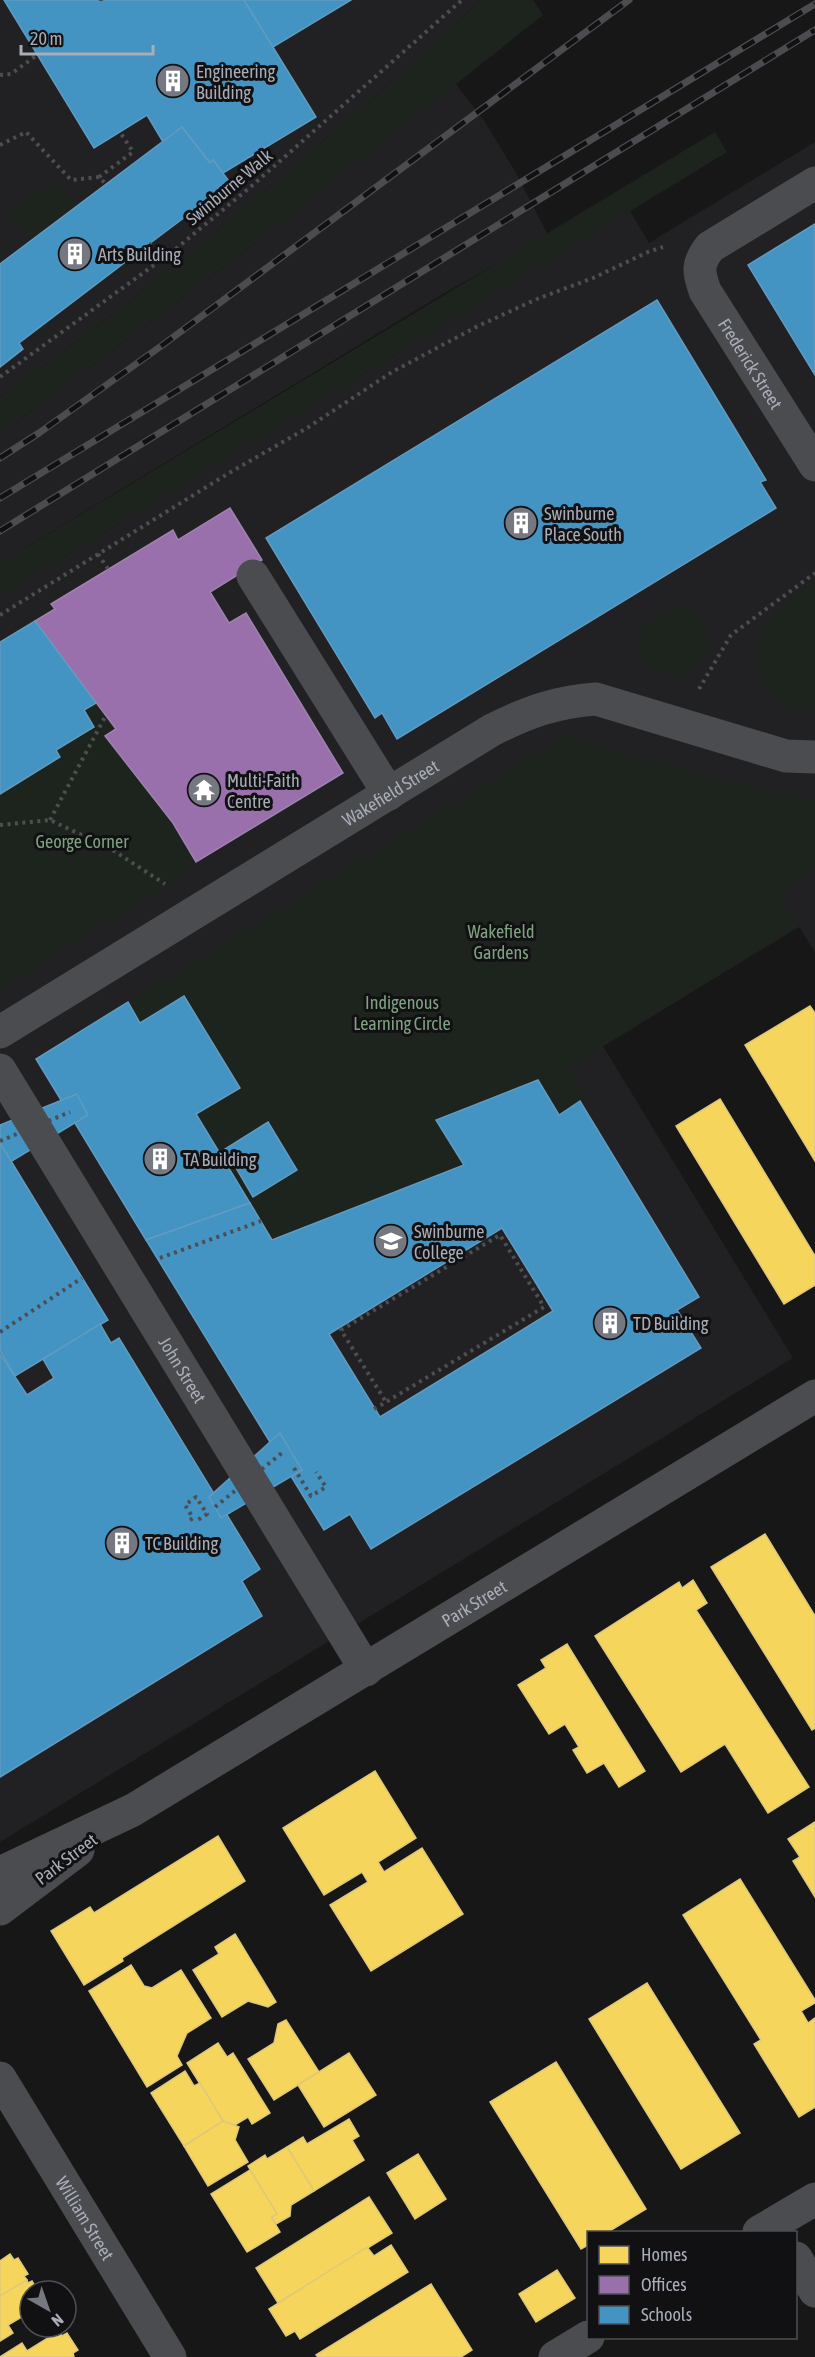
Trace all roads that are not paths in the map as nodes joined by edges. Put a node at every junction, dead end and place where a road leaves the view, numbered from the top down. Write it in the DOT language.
graph roads {
  1 [pos="815,183"];
  2 [pos="815,465"];
  3 [pos="253,576"];
  4 [pos="815,757"];
  5 [pos="389,794"];
  6 [pos="0,1032"];
  7 [pos="0,1070"];
  8 [pos="815,1396"];
  9 [pos="366,1670"];
  10 [pos="133,1810"];
  11 [pos="0,1873"];
  12 [pos="0,1909"];
  13 [pos="3,2089"];
  14 [pos="815,2199"];
  15 [pos="771,2229"];
  16 [pos="797,2261"];
  17 [pos="815,2290"];
  18 [pos="587,2338"];
  19 [pos="170,2357"];
  20 [pos="555,2357"];
  1 -- 2 [label="street, Frederick Street"];
  3 -- 5 [label="street"];
  4 -- 5 [label="street, Wakefield Street"];
  5 -- 6 [label="street, Wakefield Street"];
  7 -- 9 [label="street, John Street"];
  8 -- 9 [label="street, Park Street"];
  9 -- 10 [label="street, Park Street"];
  10 -- 11 [label="street, Park Street"];
  10 -- 12 [label="street, Park Street"];
  13 -- 19 [label="street, William Street"];
  14 -- 15 [label="street"];
  16 -- 17 [label="street"];
  18 -- 20 [label="street"];
}
